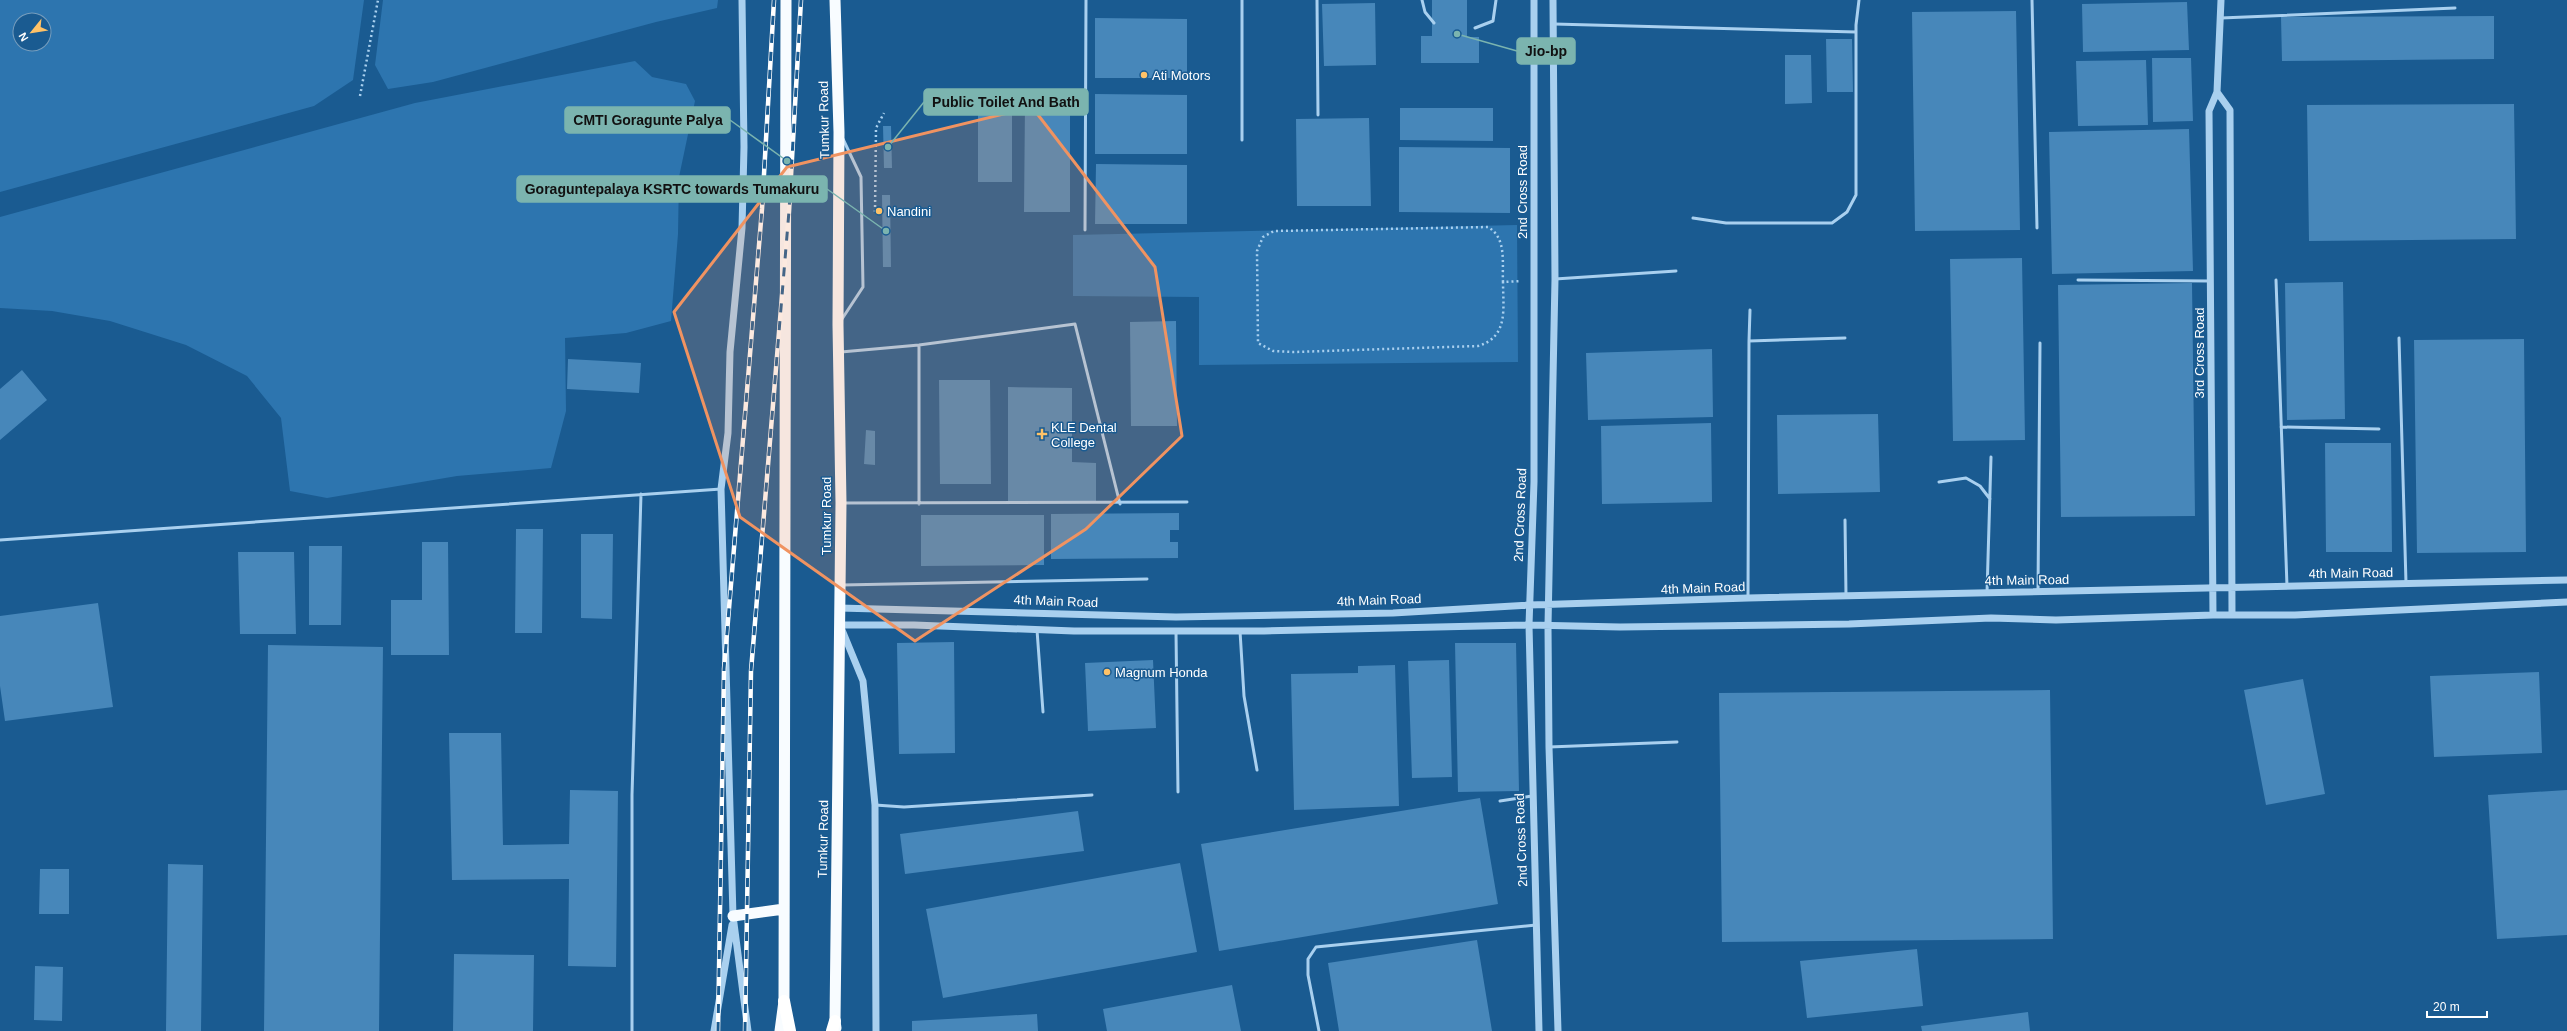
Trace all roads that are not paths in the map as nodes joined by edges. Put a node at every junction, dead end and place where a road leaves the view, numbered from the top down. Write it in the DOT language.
graph roads {
  1 [pos="742,0"];
  2 [pos="786,0"];
  3 [pos="835,0"];
  4 [pos="1086,0"];
  5 [pos="1242,0"];
  6 [pos="1317,0"];
  7 [pos="1422,0"];
  8 [pos="1496,0"];
  9 [pos="1534,0"];
  10 [pos="1553,0"];
  11 [pos="1859,0"];
  12 [pos="2032,0"];
  13 [pos="2221,0"];
  14 [pos="2455,8"];
  15 [pos="2221,18"];
  16 [pos="1434,23"];
  17 [pos="1553,24"];
  18 [pos="1475,28"];
  19 [pos="1856,32"];
  20 [pos="2217,92"];
  21 [pos="1318,115"];
  22 [pos="839,132"];
  23 [pos="1242,140"];
  24 [pos="1693,218"];
  25 [pos="2037,228"];
  26 [pos="1085,230"];
  27 [pos="1676,271"];
  28 [pos="1555,279"];
  29 [pos="2078,280"];
  30 [pos="2276,280"];
  31 [pos="2210,281"];
  32 [pos="1750,310"];
  33 [pos="838,326"];
  34 [pos="1845,338"];
  35 [pos="2399,338"];
  36 [pos="1749,340"];
  37 [pos="2040,344"];
  38 [pos="918,345"];
  39 [pos="839,352"];
  40 [pos="2281,427"];
  41 [pos="2379,429"];
  42 [pos="1991,457"];
  43 [pos="1939,482"];
  44 [pos="721,489"];
  45 [pos="641,494"];
  46 [pos="1990,499"];
  47 [pos="1188,502"];
  48 [pos="841,503"];
  49 [pos="919,504"];
  50 [pos="1120,504"];
  51 [pos="1845,520"];
  52 [pos="0,540"];
  53 [pos="1147,579"];
  54 [pos="2567,580"];
  55 [pos="2406,583"];
  56 [pos="840,585"];
  57 [pos="2287,586"];
  58 [pos="2212,587"];
  59 [pos="2232,587"];
  60 [pos="2038,592"];
  61 [pos="1987,593"];
  62 [pos="1846,596"];
  63 [pos="1748,598"];
  64 [pos="2567,602"];
  65 [pos="1530,605"];
  66 [pos="1548,605"];
  67 [pos="839,608"];
  68 [pos="2213,615"];
  69 [pos="2232,615"];
  70 [pos="840,625"];
  71 [pos="1529,625"];
  72 [pos="1548,626"];
  73 [pos="1037,629"];
  74 [pos="1176,631"];
  75 [pos="1240,631"];
  76 [pos="1043,712"];
  77 [pos="1677,742"];
  78 [pos="1549,747"];
  79 [pos="1257,770"];
  80 [pos="1178,792"];
  81 [pos="1092,795"];
  82 [pos="1532,796"];
  83 [pos="1500,801"];
  84 [pos="875,805"];
  85 [pos="784,909"];
  86 [pos="733,916"];
  87 [pos="1536,925"];
  88 [pos="784,1001"];
  89 [pos="834,1028"];
  90 [pos="632,1031"];
  91 [pos="714,1031"];
  92 [pos="748,1031"];
  93 [pos="780,1031"];
  94 [pos="790,1031"];
  95 [pos="876,1031"];
  96 [pos="1319,1031"];
  97 [pos="1539,1031"];
  98 [pos="1558,1031"];
  1 -- 44 [label="street"];
  2 -- 85 [label="highway"];
  3 -- 22 [label="highway, Tumkur Road"];
  4 -- 26 [label="lane"];
  5 -- 23 [label="lane"];
  6 -- 21 [label="lane"];
  7 -- 16 [label="lane"];
  8 -- 18 [label="lane"];
  9 -- 65 [label="street, 2nd Cross Road"];
  10 -- 17 [label="street"];
  11 -- 19 [label="lane"];
  12 -- 25 [label="lane"];
  13 -- 15 [label="street, 3rd Cross Road"];
  14 -- 15 [label="lane"];
  15 -- 20 [label="street, 3rd Cross Road"];
  17 -- 19 [label="lane"];
  17 -- 28 [label="street"];
  19 -- 24 [label="lane"];
  20 -- 31 [label="street, 3rd Cross Road"];
  20 -- 59 [label="street"];
  22 -- 33 [label="highway, Tumkur Road"];
  22 -- 33 [label="lane"];
  27 -- 28 [label="lane"];
  28 -- 66 [label="street"];
  29 -- 31 [label="lane"];
  30 -- 40 [label="lane"];
  31 -- 58 [label="street, 3rd Cross Road"];
  32 -- 36 [label="lane"];
  33 -- 39 [label="highway, Tumkur Road"];
  34 -- 36 [label="lane"];
  35 -- 55 [label="lane"];
  36 -- 63 [label="lane"];
  37 -- 60 [label="lane"];
  38 -- 39 [label="lane"];
  38 -- 49 [label="lane"];
  38 -- 50 [label="lane"];
  39 -- 48 [label="highway, Tumkur Road"];
  40 -- 41 [label="lane"];
  40 -- 57 [label="lane"];
  42 -- 46 [label="lane"];
  43 -- 46 [label="lane"];
  44 -- 45 [label="lane"];
  44 -- 86 [label="street"];
  45 -- 52 [label="lane"];
  45 -- 90 [label="lane"];
  46 -- 61 [label="lane"];
  47 -- 50 [label="lane"];
  48 -- 49 [label="lane"];
  48 -- 56 [label="highway, Tumkur Road"];
  49 -- 50 [label="lane"];
  51 -- 62 [label="lane"];
  53 -- 56 [label="lane"];
  54 -- 55 [label="street, 4th Main Road"];
  55 -- 57 [label="street, 4th Main Road"];
  56 -- 67 [label="highway, Tumkur Road"];
  57 -- 59 [label="street, 4th Main Road"];
  58 -- 59 [label="street, 4th Main Road"];
  58 -- 60 [label="street, 4th Main Road"];
  58 -- 68 [label="street, 3rd Cross Road"];
  59 -- 69 [label="street"];
  60 -- 61 [label="street, 4th Main Road"];
  61 -- 62 [label="street, 4th Main Road"];
  62 -- 63 [label="street, 4th Main Road"];
  63 -- 66 [label="street, 4th Main Road"];
  64 -- 69 [label="street"];
  65 -- 66 [label="street, 4th Main Road"];
  65 -- 67 [label="street, 4th Main Road"];
  65 -- 71 [label="street, 2nd Cross Road"];
  66 -- 72 [label="street"];
  67 -- 70 [label="highway, Tumkur Road"];
  68 -- 69 [label="street"];
  68 -- 72 [label="street"];
  70 -- 73 [label="street"];
  70 -- 84 [label="street"];
  70 -- 89 [label="highway, Tumkur Road"];
  71 -- 72 [label="street"];
  71 -- 75 [label="street"];
  71 -- 82 [label="street, 2nd Cross Road"];
  72 -- 78 [label="street"];
  73 -- 74 [label="street"];
  73 -- 76 [label="lane"];
  74 -- 75 [label="street"];
  74 -- 80 [label="lane"];
  75 -- 79 [label="lane"];
  77 -- 78 [label="lane"];
  78 -- 98 [label="street"];
  81 -- 84 [label="lane"];
  82 -- 83 [label="lane"];
  82 -- 87 [label="street, 2nd Cross Road"];
  84 -- 95 [label="street"];
  85 -- 86 [label="highway"];
  85 -- 88 [label="highway"];
  86 -- 91 [label="street"];
  86 -- 92 [label="street"];
  87 -- 96 [label="lane"];
  87 -- 97 [label="street, 2nd Cross Road"];
  88 -- 93 [label="highway"];
  88 -- 94 [label="highway"];
}
